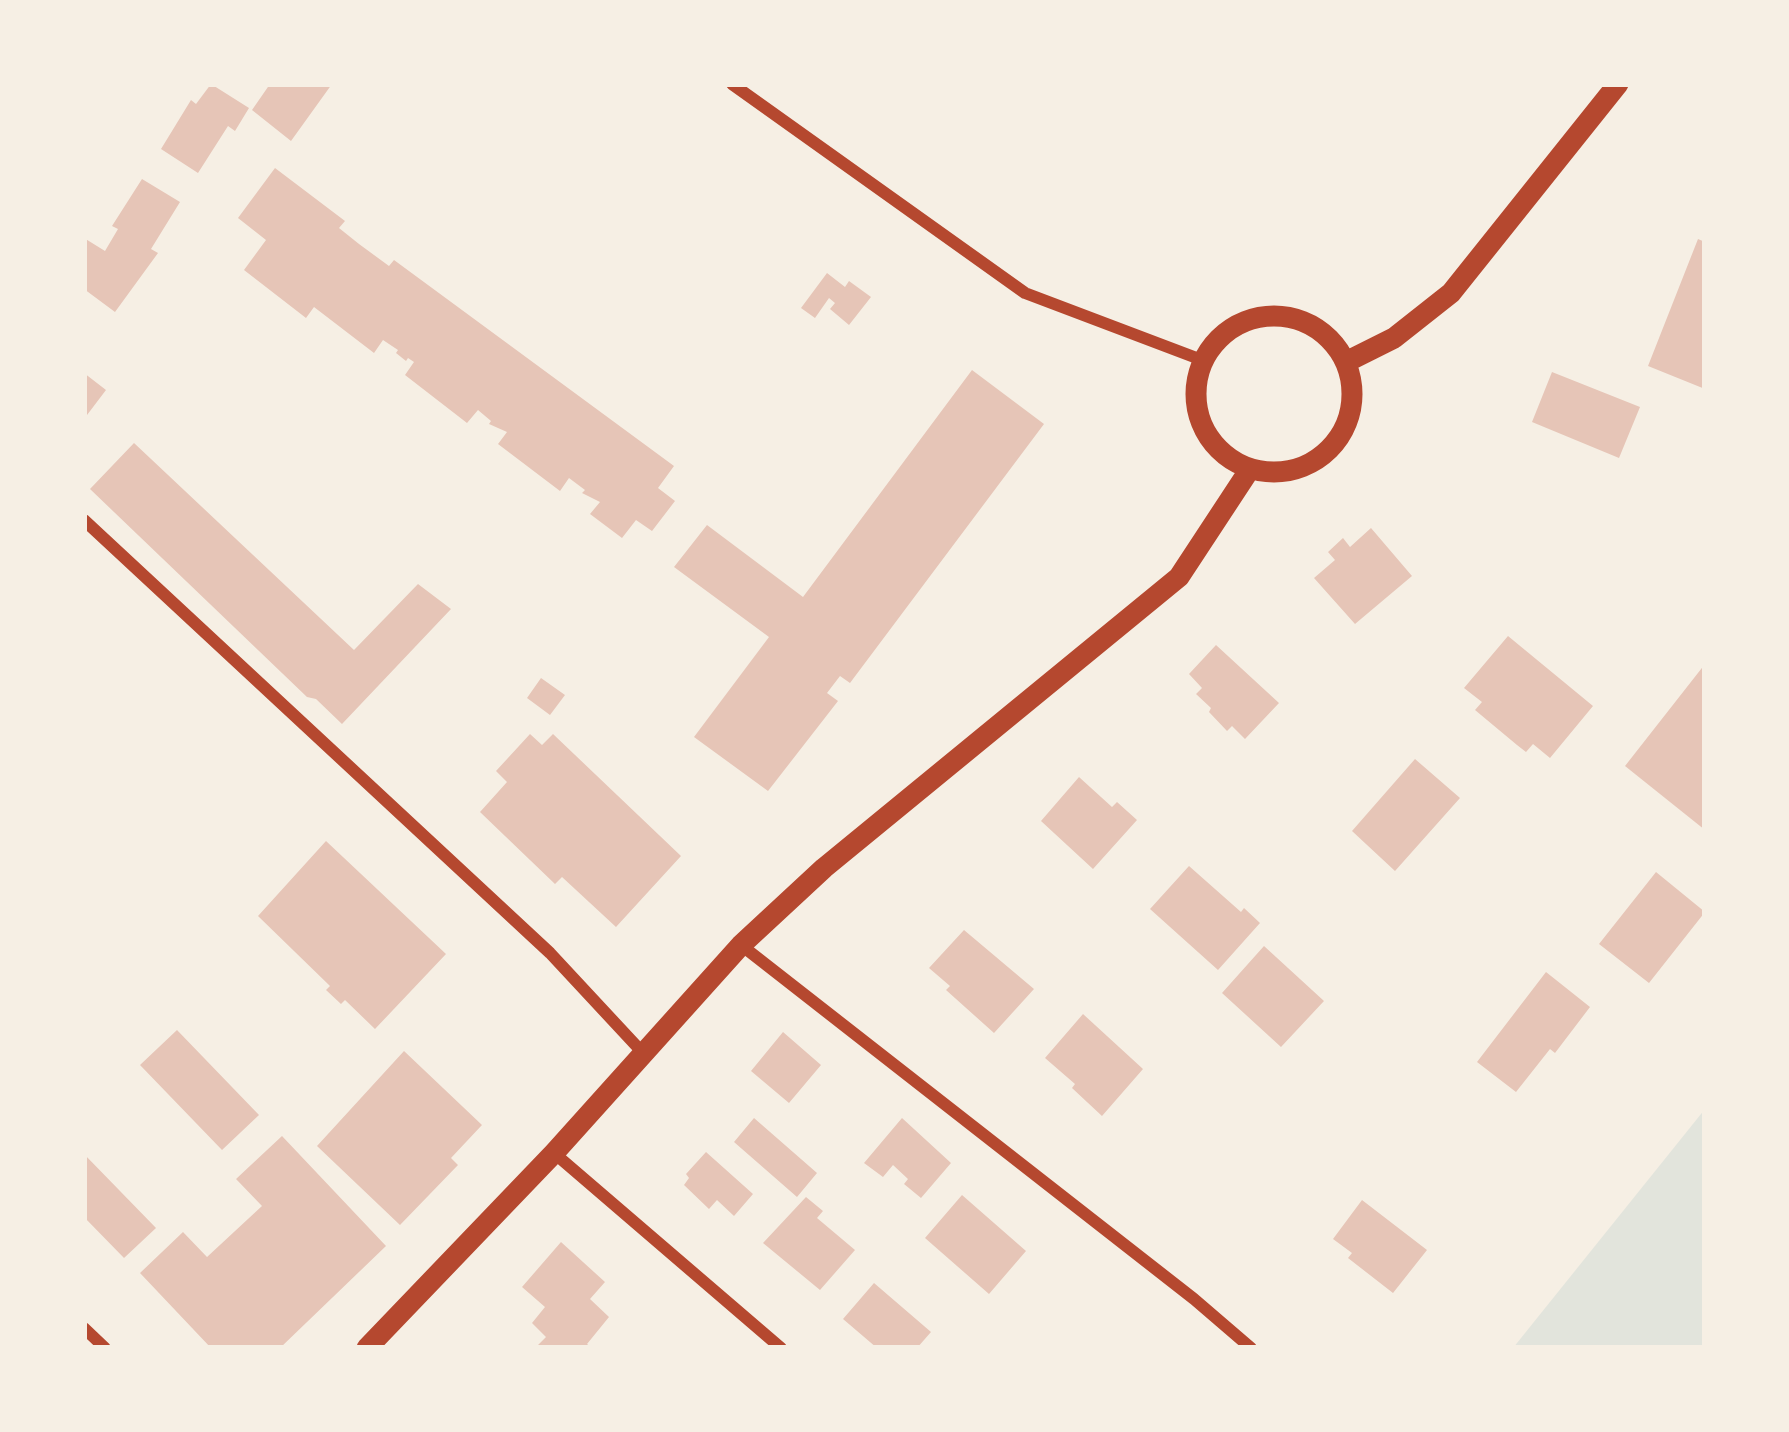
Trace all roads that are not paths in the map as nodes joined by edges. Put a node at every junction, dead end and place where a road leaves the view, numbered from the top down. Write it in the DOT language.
graph roads {
  1 [pos="732,84"];
  2 [pos="1618,84"];
  3 [pos="1202,360"];
  4 [pos="1346,362"];
  5 [pos="1250,469"];
  6 [pos="84,520"];
  7 [pos="741,945"];
  8 [pos="643,1053"];
  9 [pos="554,1154"];
  10 [pos="84,1328"];
  11 [pos="105,1348"];
  12 [pos="367,1348"];
  13 [pos="781,1348"];
  14 [pos="1251,1348"];
  1 -- 3 [label="street"];
  2 -- 4 [label="street"];
  3 -- 4 [label="street"];
  3 -- 5 [label="street"];
  4 -- 5 [label="street"];
  5 -- 7 [label="street"];
  6 -- 8 [label="street"];
  7 -- 8 [label="street"];
  7 -- 14 [label="street"];
  8 -- 9 [label="street"];
  9 -- 12 [label="street"];
  9 -- 13 [label="street"];
  10 -- 11 [label="street"];
}
